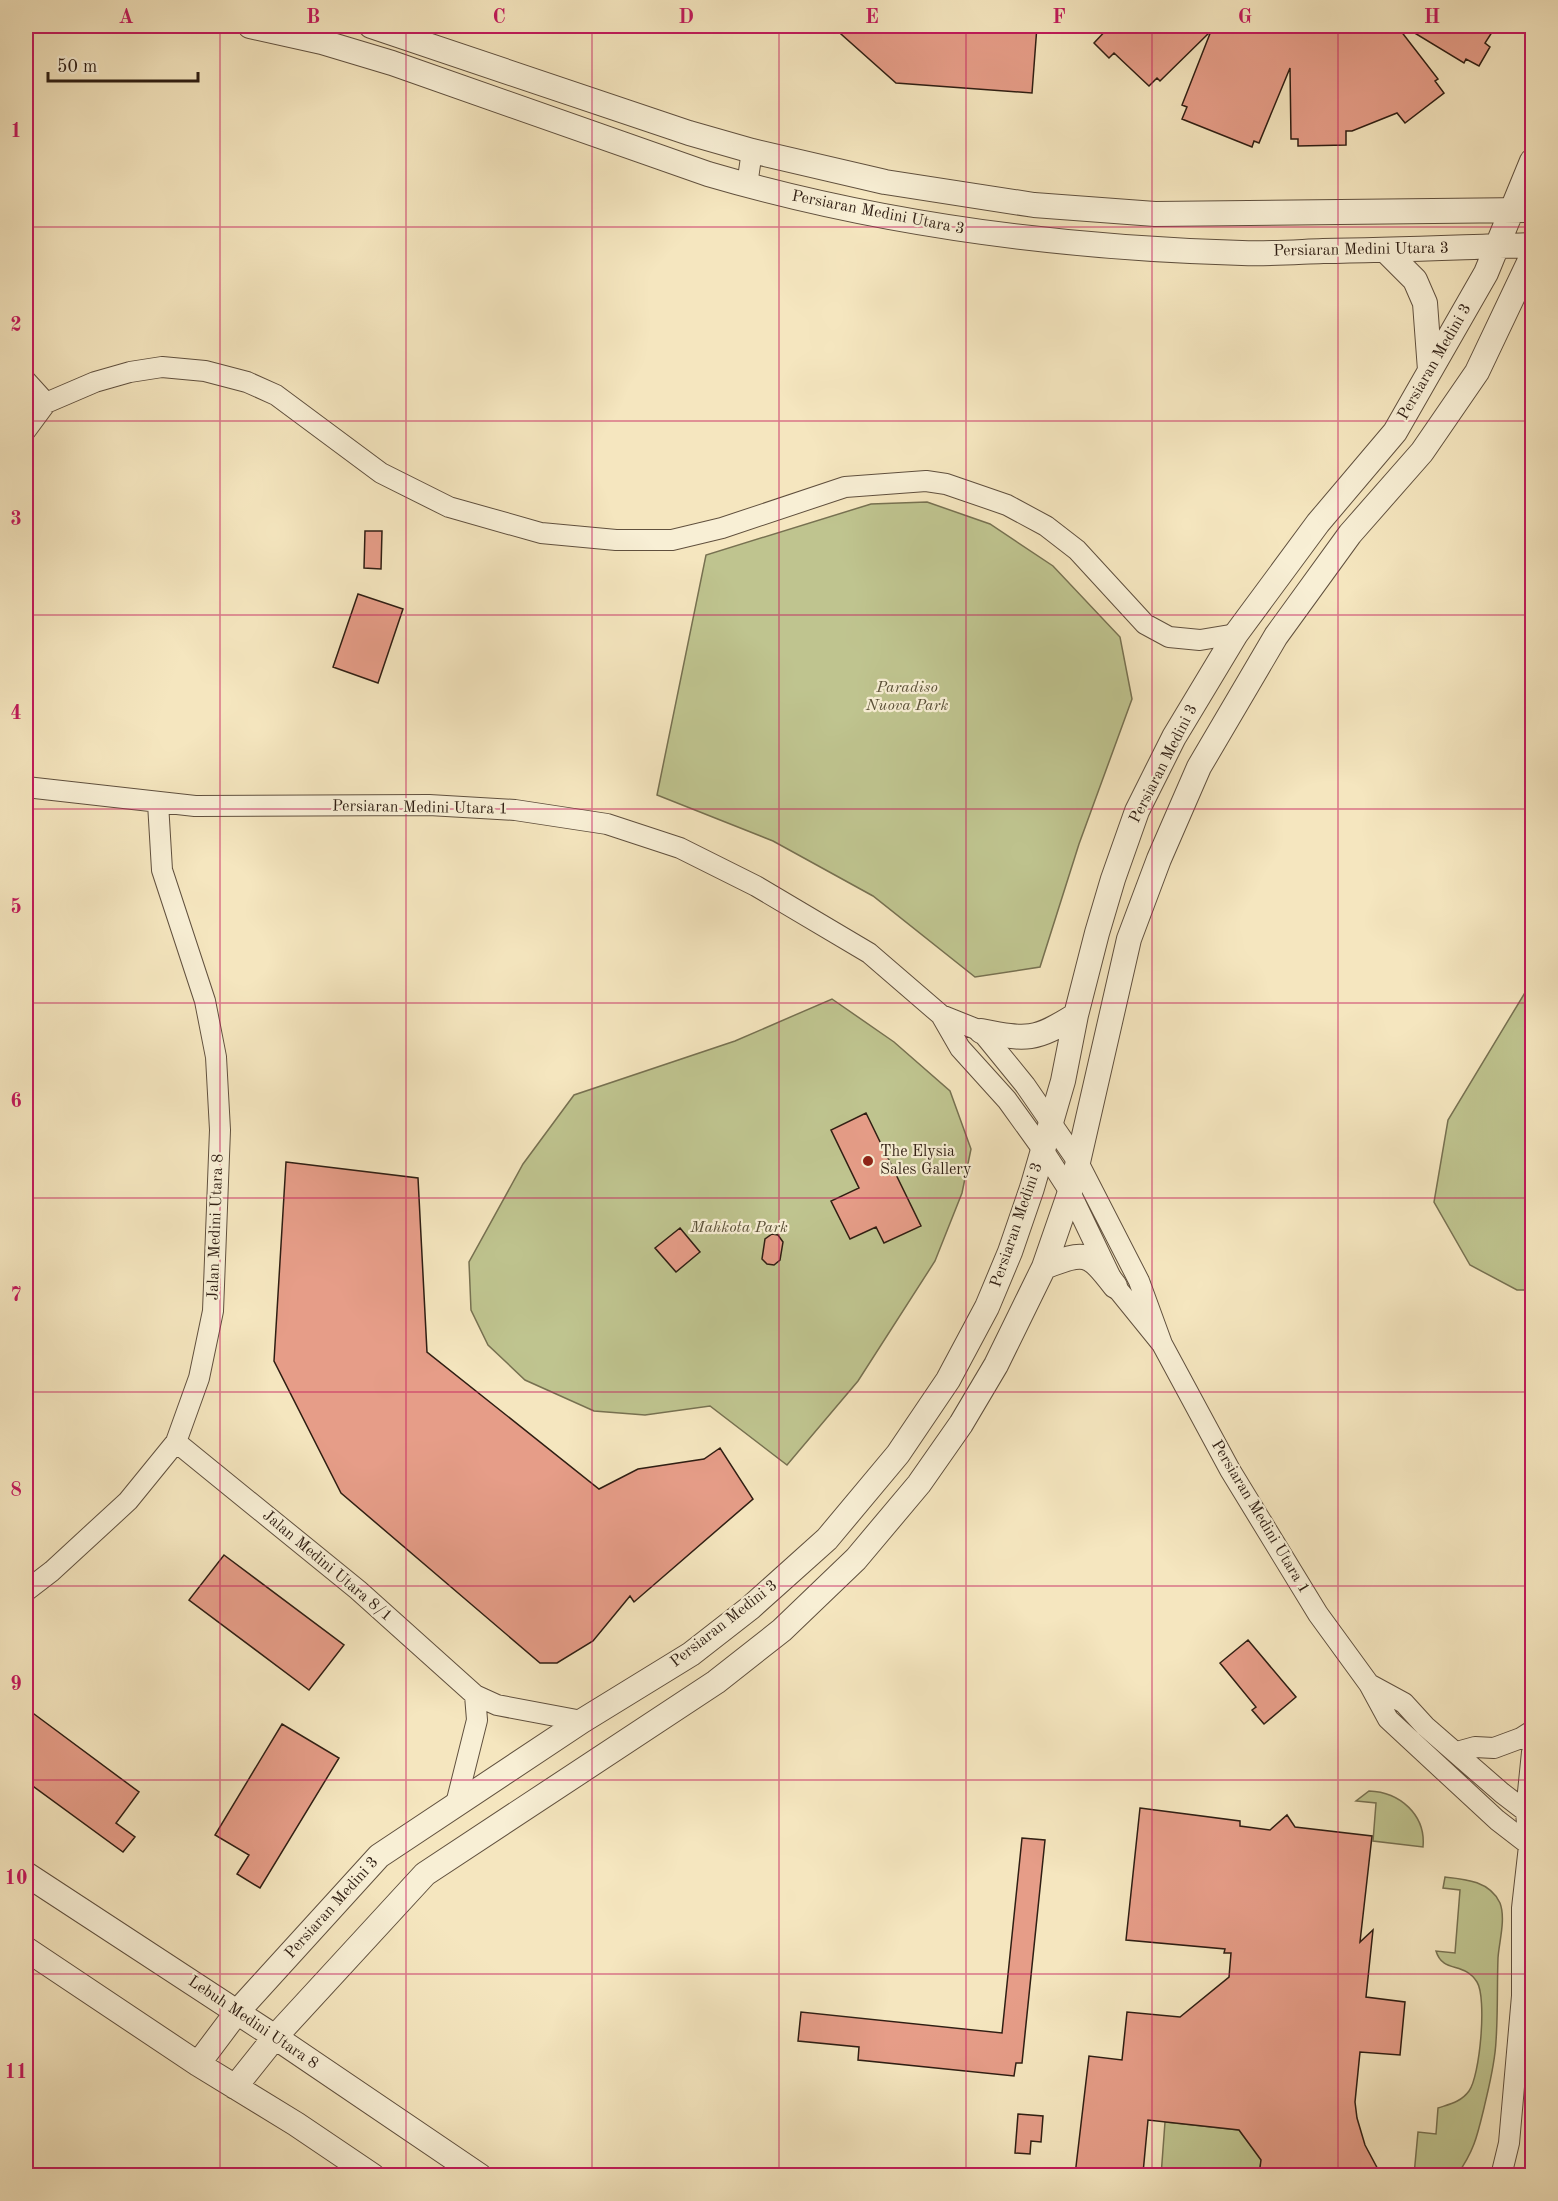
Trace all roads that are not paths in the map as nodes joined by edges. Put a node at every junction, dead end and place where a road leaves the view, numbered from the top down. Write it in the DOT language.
graph roads {
  1 [pos="250,26"];
  2 [pos="371,26"];
  3 [pos="659,123"];
  4 [pos="752,151"];
  5 [pos="666,159"];
  6 [pos="1533,161"];
  7 [pos="747,185"];
  8 [pos="1522,210"];
  9 [pos="1533,245"];
  10 [pos="1497,246"];
  11 [pos="1385,250"];
  12 [pos="1533,256"];
  13 [pos="1430,370"];
  14 [pos="26,381"];
  15 [pos="46,403"];
  16 [pos="26,430"];
  17 [pos="1236,634"];
  18 [pos="26,787"];
  19 [pos="158,802"];
  20 [pos="941,1015"];
  21 [pos="1076,1015"];
  22 [pos="981,1031"];
  23 [pos="1050,1122"];
  24 [pos="1043,1150"];
  25 [pos="1078,1162"];
  26 [pos="1070,1192"];
  27 [pos="1044,1267"];
  28 [pos="1115,1286"];
  29 [pos="1162,1344"];
  30 [pos="176,1442"];
  31 [pos="26,1591"];
  32 [pos="1369,1684"];
  33 [pos="475,1695"];
  34 [pos="582,1721"];
  35 [pos="1533,1731"];
  36 [pos="1457,1752"];
  37 [pos="1533,1752"];
  38 [pos="456,1804"];
  39 [pos="1529,1814"];
  40 [pos="1532,1845"];
  41 [pos="26,1874"];
  42 [pos="26,1948"];
  43 [pos="1533,1953"];
  44 [pos="1522,1996"];
  45 [pos="237,2012"];
  46 [pos="275,2037"];
  47 [pos="198,2064"];
  48 [pos="235,2087"];
  49 [pos="373,2175"];
  50 [pos="480,2175"];
  51 [pos="1501,2175"];
  1 -- 5 [label="street, Persiaran Medini Utara 3"];
  2 -- 3 [label="street, Persiaran Medini Utara 3"];
  3 -- 4 [label="street, Persiaran Medini Utara 3"];
  3 -- 5 [label="street"];
  4 -- 7 [label="street"];
  4 -- 8 [label="street, Persiaran Medini Utara 3"];
  5 -- 7 [label="street, Persiaran Medini Utara 3"];
  6 -- 8 [label="street, Persiaran Medini 3"];
  7 -- 11 [label="street, Persiaran Medini Utara 3"];
  8 -- 10 [label="street, Persiaran Medini 3"];
  9 -- 10 [label="street, Persiaran Medini Utara 3"];
  10 -- 11 [label="street, Persiaran Medini Utara 3"];
  10 -- 13 [label="street, Persiaran Medini 3"];
  11 -- 13 [label="street"];
  12 -- 25 [label="street, Persiaran Medini 3"];
  13 -- 17 [label="street, Persiaran Medini 3"];
  14 -- 15 [label="street"];
  15 -- 16 [label="street"];
  15 -- 17 [label="street"];
  17 -- 21 [label="street, Persiaran Medini 3"];
  18 -- 19 [label="street, Persiaran Medini Utara 1"];
  19 -- 20 [label="street, Persiaran Medini Utara 1"];
  19 -- 30 [label="street, Jalan Medini Utara 8"];
  20 -- 22 [label="street, Persiaran Medini Utara 1"];
  20 -- 24 [label="street, Persiaran Medini Utara 1"];
  21 -- 22 [label="street"];
  21 -- 23 [label="street, Persiaran Medini 3"];
  22 -- 23 [label="street, Persiaran Medini Utara 1"];
  23 -- 24 [label="street, Persiaran Medini 3"];
  23 -- 25 [label="street, Persiaran Medini Utara 1"];
  24 -- 26 [label="street, Persiaran Medini Utara 1"];
  24 -- 34 [label="street, Persiaran Medini 3"];
  25 -- 26 [label="street, Persiaran Medini 3"];
  25 -- 29 [label="street, Persiaran Medini Utara 1"];
  26 -- 27 [label="street, Persiaran Medini 3"];
  26 -- 28 [label="street, Persiaran Medini Utara 1"];
  27 -- 28 [label="street"];
  27 -- 46 [label="street, Persiaran Medini 3"];
  28 -- 29 [label="street, Persiaran Medini Utara 1"];
  29 -- 32 [label="street, Persiaran Medini Utara 1"];
  30 -- 31 [label="street, Jalan Medini Utara 8"];
  30 -- 33 [label="street, Jalan Medini Utara 8/1"];
  32 -- 36 [label="street, Persiaran Medini Utara 1"];
  32 -- 40 [label="street, Persiaran Medini Utara 1"];
  33 -- 34 [label="street, Jalan Medini Utara 8/1"];
  33 -- 38 [label="street"];
  34 -- 38 [label="street, Persiaran Medini 3"];
  35 -- 36 [label="street"];
  36 -- 39 [label="street, Persiaran Medini Utara 1"];
  37 -- 39 [label="street"];
  38 -- 45 [label="street, Persiaran Medini 3"];
  39 -- 40 [label="street"];
  40 -- 44 [label="street"];
  41 -- 45 [label="street, Lebuh Medini Utara 8"];
  42 -- 47 [label="street"];
  43 -- 44 [label="street"];
  44 -- 51 [label="street"];
  45 -- 46 [label="street, Lebuh Medini Utara 8"];
  45 -- 47 [label="street, Persiaran Medini 3"];
  46 -- 48 [label="street, Persiaran Medini 3"];
  46 -- 50 [label="street, Lebuh Medini Utara 8"];
  47 -- 48 [label="street"];
  48 -- 49 [label="street"];
}
